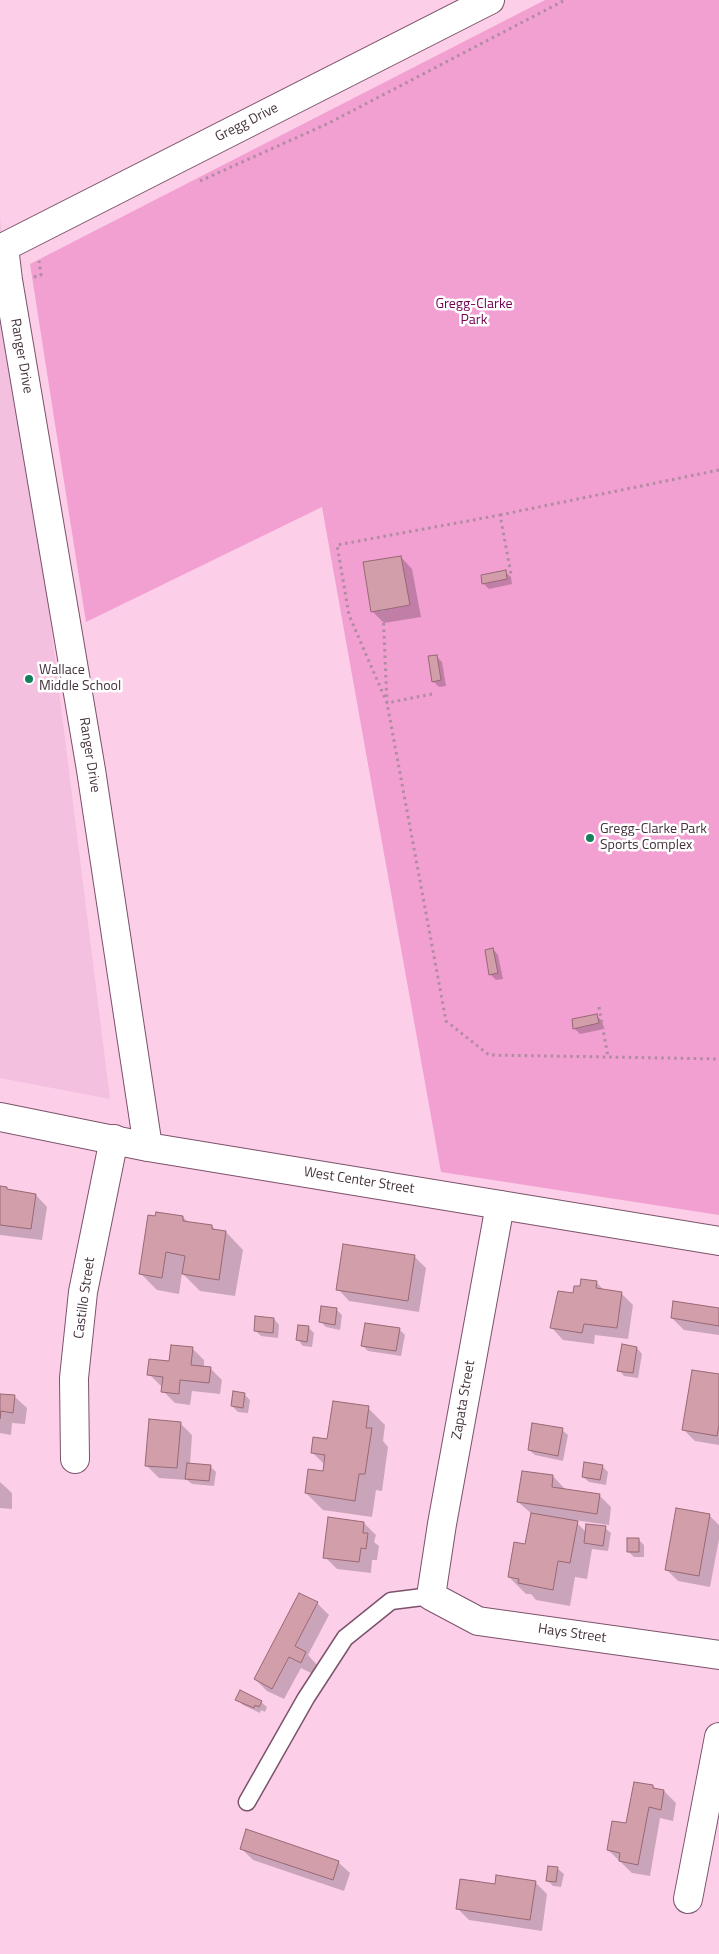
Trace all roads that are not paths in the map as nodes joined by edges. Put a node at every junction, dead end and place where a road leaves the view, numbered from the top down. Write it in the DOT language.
graph roads {
  1 [pos="489,0"];
  2 [pos="4,247"];
  3 [pos="0,1117"];
  4 [pos="114,1139"];
  5 [pos="148,1147"];
  6 [pos="500,1205"];
  7 [pos="719,1241"];
  8 [pos="75,1459"];
  9 [pos="431,1596"];
  10 [pos="719,1655"];
  11 [pos="719,1737"];
  12 [pos="248,1802"];
  13 [pos="688,1899"];
  1 -- 2 [label="street, Gregg Drive"];
  2 -- 5 [label="street, Ranger Drive"];
  3 -- 4 [label="street, West Center Street"];
  4 -- 5 [label="street, West Center Street"];
  4 -- 8 [label="street, Castillo Street"];
  5 -- 6 [label="street, West Center Street"];
  6 -- 7 [label="street, West Center Street"];
  6 -- 9 [label="street, Zapata Street"];
  9 -- 10 [label="street, Hays Street"];
  9 -- 12 [label="lane"];
  11 -- 13 [label="street"];
}
